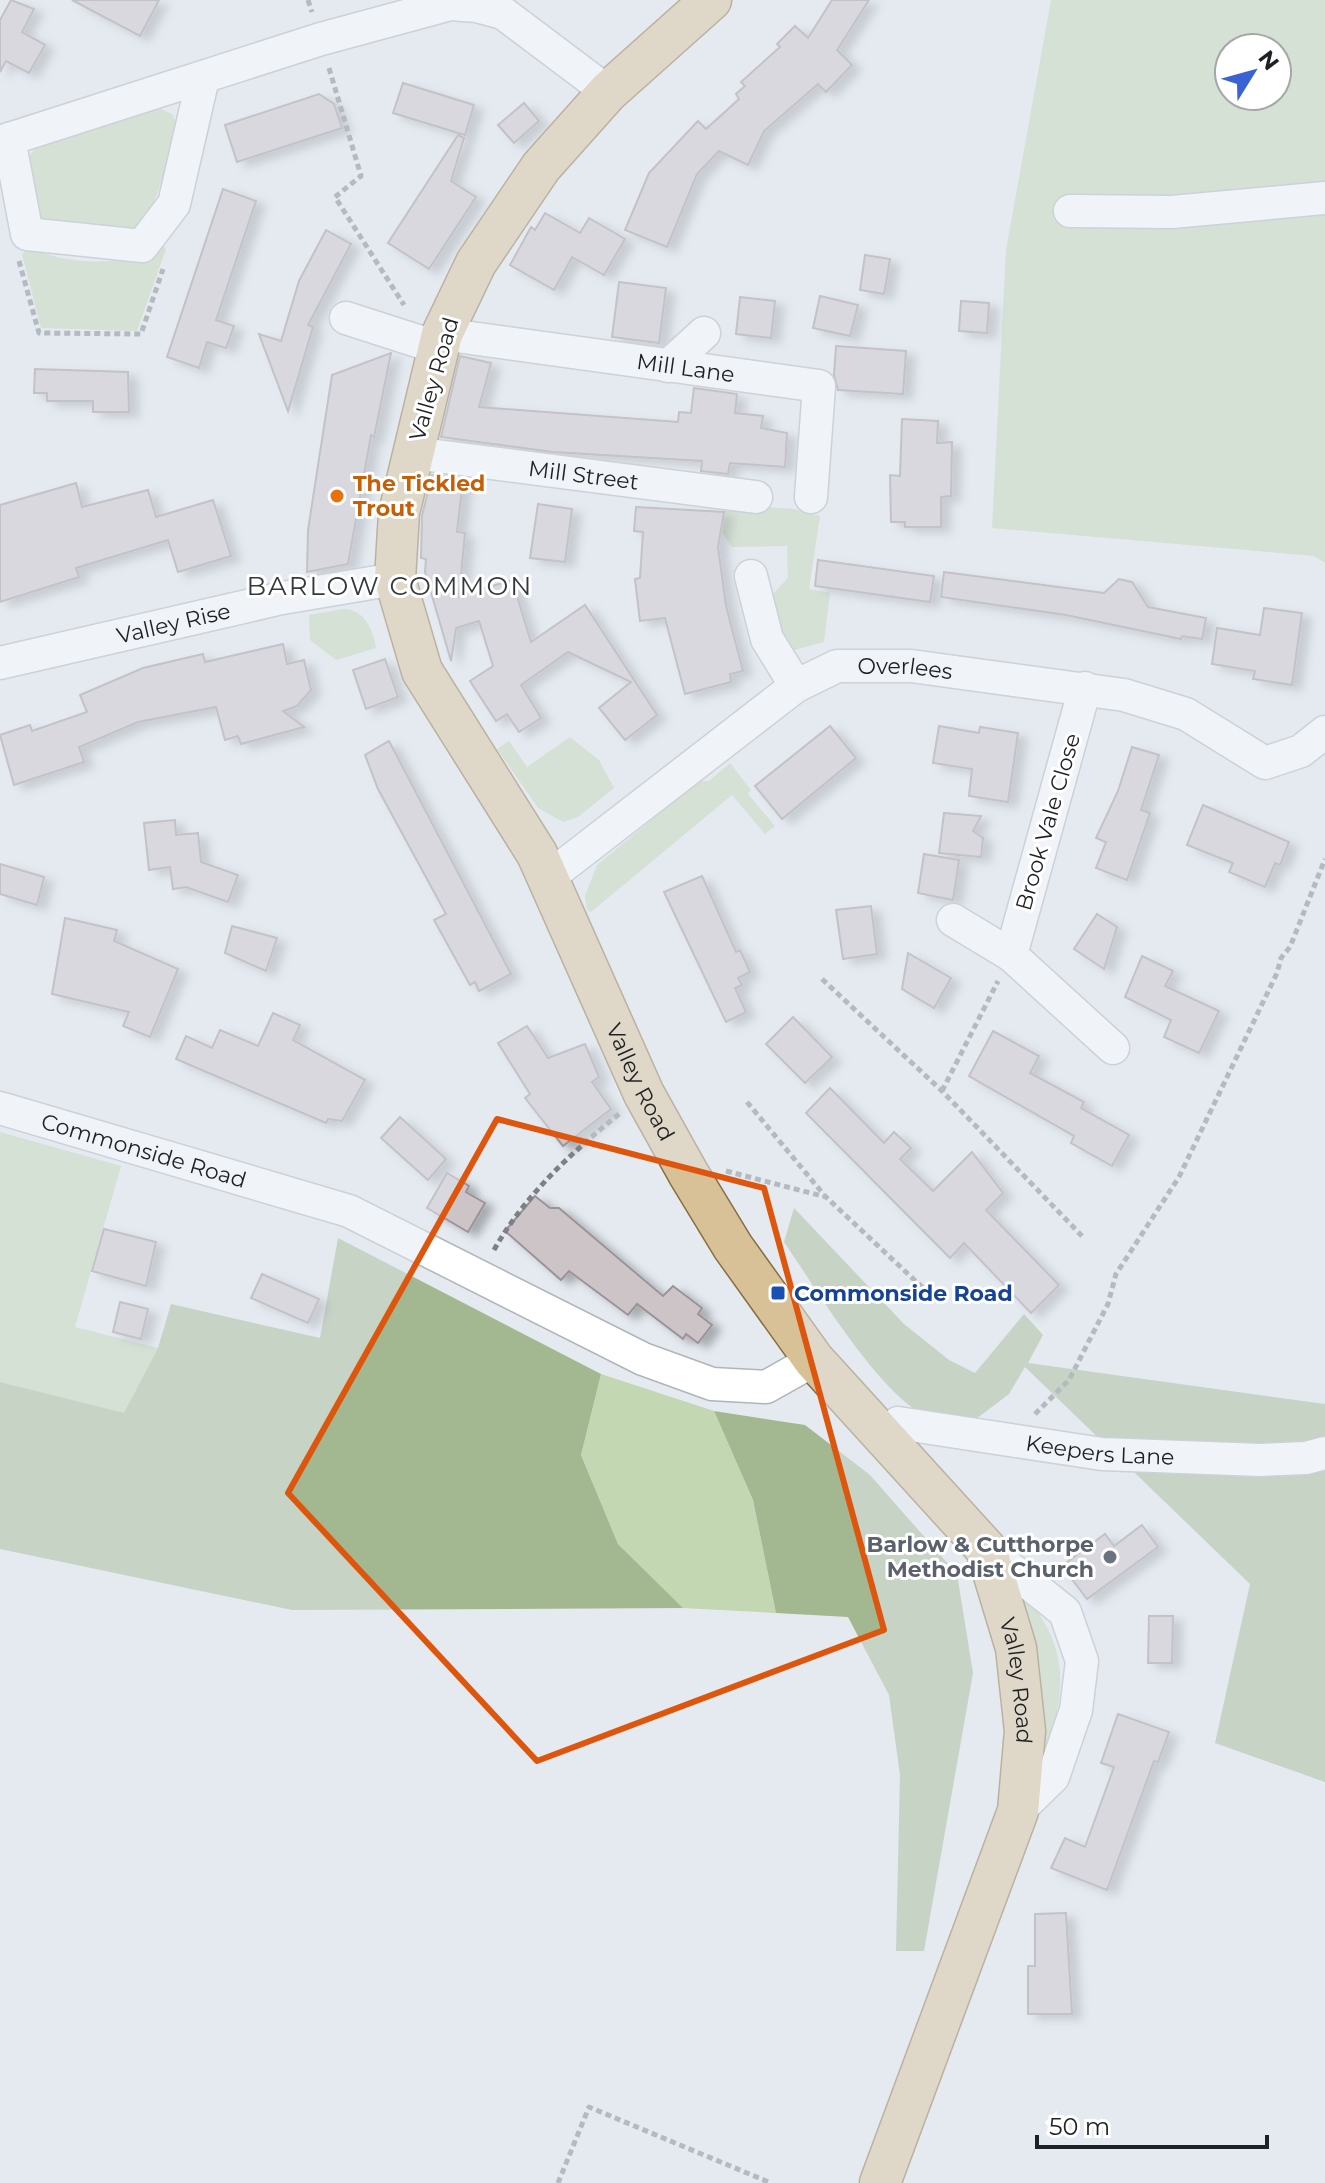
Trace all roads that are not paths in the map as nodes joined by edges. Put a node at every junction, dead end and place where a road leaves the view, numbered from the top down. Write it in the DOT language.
graph roads {
  1 [pos="711,0"];
  2 [pos="203,78"];
  3 [pos="608,92"];
  4 [pos="4,140"];
  5 [pos="1325,198"];
  6 [pos="1070,211"];
  7 [pos="346,318"];
  8 [pos="704,333"];
  9 [pos="440,341"];
  10 [pos="668,366"];
  11 [pos="413,453"];
  12 [pos="756,497"];
  13 [pos="811,497"];
  14 [pos="751,576"];
  15 [pos="395,579"];
  16 [pos="0,663"];
  17 [pos="796,686"];
  18 [pos="1085,688"];
  19 [pos="1325,732"];
  20 [pos="549,877"];
  21 [pos="953,920"];
  22 [pos="1011,955"];
  23 [pos="1113,1048"];
  24 [pos="0,1108"];
  25 [pos="814,1360"];
  26 [pos="882,1438"];
  27 [pos="1325,1453"];
  28 [pos="986,1549"];
  29 [pos="1018,1811"];
  30 [pos="880,2183"];
  1 -- 3 [label="main road, Valley Road"];
  2 -- 3 [label="street"];
  2 -- 4 [label="street"];
  2 -- 4 [label="street"];
  3 -- 9 [label="main road, Valley Road"];
  5 -- 6 [label="street"];
  7 -- 9 [label="street, Mill Lane"];
  8 -- 10 [label="street"];
  9 -- 10 [label="street, Mill Lane"];
  9 -- 11 [label="main road, Valley Road"];
  10 -- 13 [label="street, Mill Lane"];
  11 -- 12 [label="street, Mill Street"];
  11 -- 15 [label="main road, Valley Road"];
  14 -- 17 [label="street"];
  15 -- 16 [label="street, Valley Rise"];
  15 -- 20 [label="main road, Valley Road"];
  17 -- 18 [label="street, Overlees"];
  17 -- 20 [label="street, Overlees"];
  18 -- 19 [label="street, Overlees"];
  18 -- 22 [label="street, Brook Vale Close"];
  20 -- 25 [label="main road, Valley Road"];
  21 -- 22 [label="street"];
  22 -- 23 [label="street"];
  24 -- 25 [label="street, Commonside Road"];
  25 -- 26 [label="main road, Valley Road"];
  26 -- 27 [label="street, Keepers Lane"];
  26 -- 28 [label="main road, Valley Road"];
  28 -- 29 [label="main road, Valley Road"];
  28 -- 29 [label="street"];
  29 -- 30 [label="main road, Valley Road"];
}
